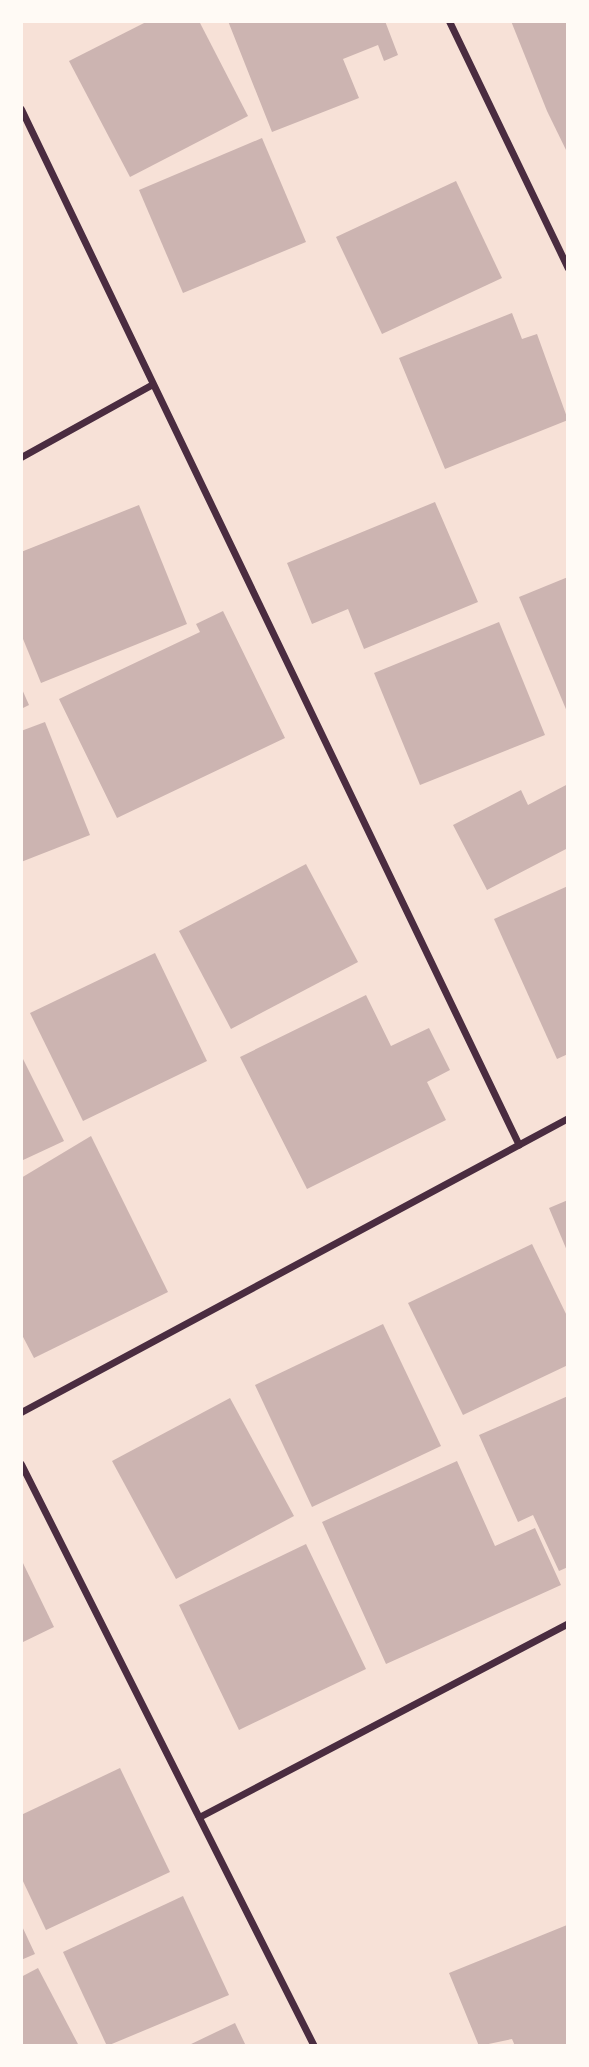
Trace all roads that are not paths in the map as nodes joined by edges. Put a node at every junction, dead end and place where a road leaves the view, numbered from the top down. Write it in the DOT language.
graph roads {
  1 [pos="449,21"];
  2 [pos="21,109"];
  3 [pos="568,268"];
  4 [pos="151,385"];
  5 [pos="21,457"];
  6 [pos="568,1118"];
  7 [pos="519,1144"];
  8 [pos="21,1412"];
  9 [pos="21,1464"];
  10 [pos="568,1623"];
  11 [pos="199,1817"];
  12 [pos="314,2046"];
  1 -- 3 [label="street"];
  2 -- 4 [label="street"];
  4 -- 5 [label="street"];
  4 -- 7 [label="street"];
  6 -- 7 [label="street"];
  7 -- 8 [label="street"];
  9 -- 11 [label="street"];
  10 -- 11 [label="street"];
  11 -- 12 [label="street"];
}
